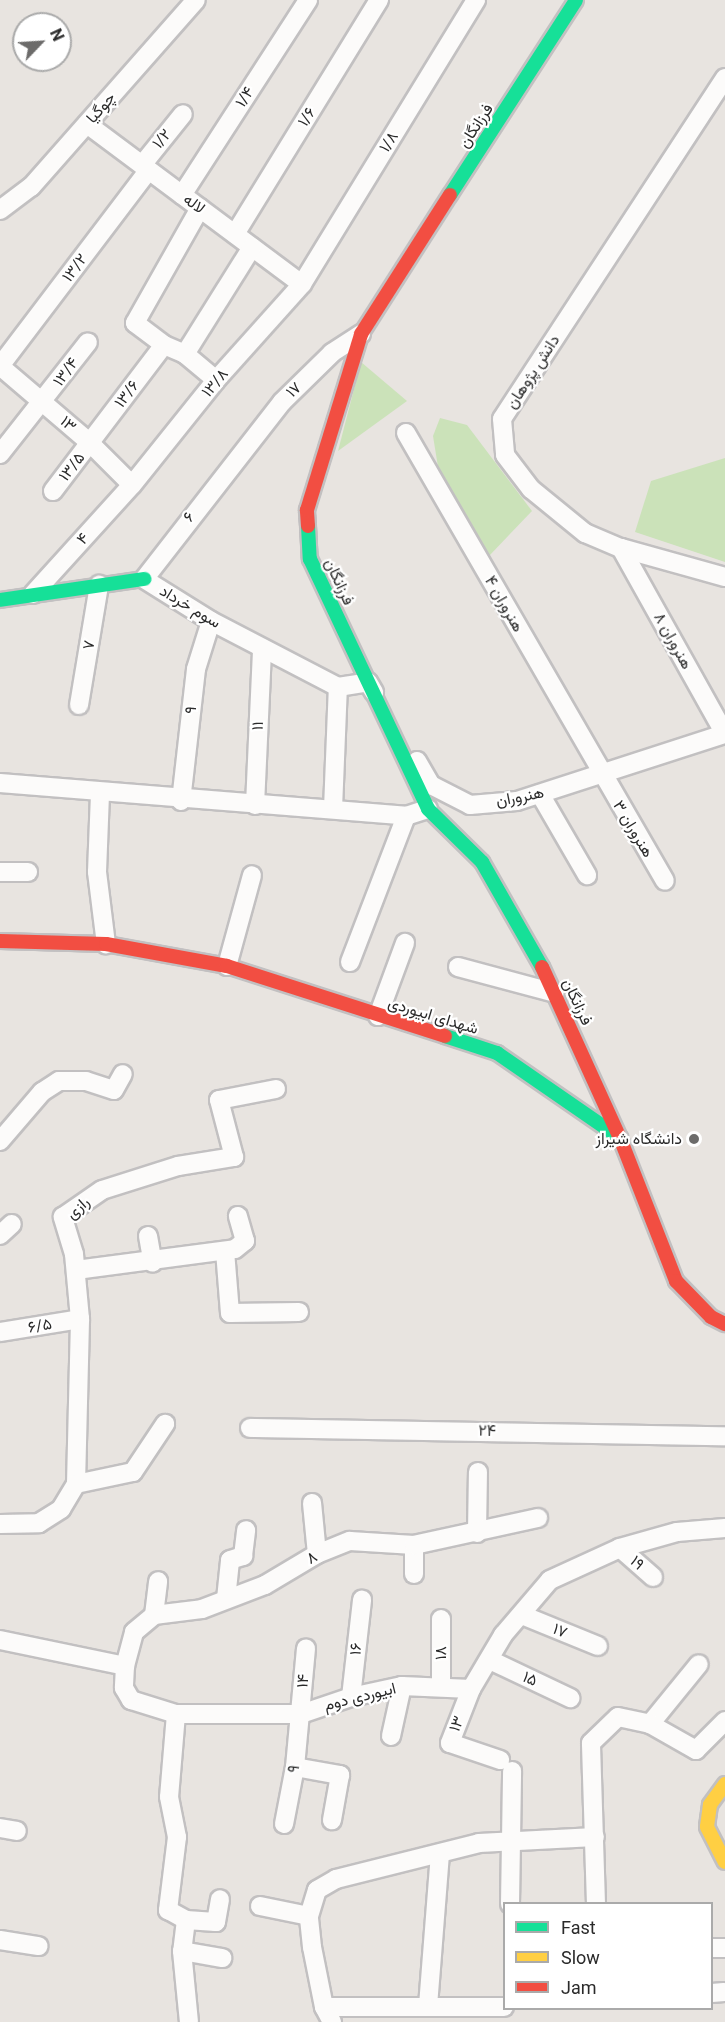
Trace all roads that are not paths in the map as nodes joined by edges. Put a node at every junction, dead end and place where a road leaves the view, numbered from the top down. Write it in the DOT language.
graph roads {
  1 [pos="196,0"];
  2 [pos="308,0"];
  3 [pos="379,0"];
  4 [pos="476,0"];
  5 [pos="576,0"];
  6 [pos="725,78"];
  7 [pos="183,114"];
  8 [pos="87,124"];
  9 [pos="145,167"];
  10 [pos="182,195"];
  11 [pos="200,208"];
  12 [pos="0,210"];
  13 [pos="235,234"];
  14 [pos="252,246"];
  15 [pos="302,284"];
  16 [pos="361,334"];
  17 [pos="88,342"];
  18 [pos="164,345"];
  19 [pos="185,354"];
  20 [pos="0,366"];
  21 [pos="216,380"];
  22 [pos="44,403"];
  23 [pos="406,433"];
  24 [pos="90,443"];
  25 [pos="0,454"];
  26 [pos="238,456"];
  27 [pos="132,485"];
  28 [pos="53,491"];
  29 [pos="621,548"];
  30 [pos="725,577"];
  31 [pos="144,579"];
  32 [pos="99,585"];
  33 [pos="33,594"];
  34 [pos="0,600"];
  35 [pos="210,621"];
  36 [pos="262,648"];
  37 [pos="368,682"];
  38 [pos="338,687"];
  39 [pos="79,705"];
  40 [pos="725,734"];
  41 [pos="601,776"];
  42 [pos="0,783"];
  43 [pos="100,794"];
  44 [pos="540,795"];
  45 [pos="181,801"];
  46 [pos="255,805"];
  47 [pos="333,809"];
  48 [pos="428,809"];
  49 [pos="406,816"];
  50 [pos="0,872"];
  51 [pos="28,872"];
  52 [pos="252,874"];
  53 [pos="587,875"];
  54 [pos="665,881"];
  55 [pos="0,940"];
  56 [pos="405,943"];
  57 [pos="106,944"];
  58 [pos="350,962"];
  59 [pos="227,966"];
  60 [pos="458,967"];
  61 [pos="555,993"];
  62 [pos="378,1016"];
  63 [pos="123,1074"];
  64 [pos="276,1089"];
  65 [pos="620,1138"];
  66 [pos="0,1141"];
  67 [pos="238,1216"];
  68 [pos="148,1236"];
  69 [pos="225,1251"];
  70 [pos="153,1263"];
  71 [pos="76,1270"];
  72 [pos="299,1312"];
  73 [pos="80,1319"];
  74 [pos="725,1324"];
  75 [pos="0,1332"];
  76 [pos="165,1424"];
  77 [pos="249,1428"];
  78 [pos="725,1436"];
  79 [pos="478,1472"];
  80 [pos="76,1484"];
  81 [pos="312,1503"];
  82 [pos="538,1518"];
  83 [pos="0,1524"];
  84 [pos="725,1528"];
  85 [pos="246,1530"];
  86 [pos="477,1533"];
  87 [pos="414,1545"];
  88 [pos="620,1548"];
  89 [pos="317,1554"];
  90 [pos="414,1574"];
  91 [pos="653,1577"];
  92 [pos="158,1581"];
  93 [pos="226,1599"];
  94 [pos="362,1600"];
  95 [pos="154,1615"];
  96 [pos="522,1615"];
  97 [pos="441,1619"];
  98 [pos="4,1645"];
  99 [pos="598,1646"];
  100 [pos="306,1649"];
  101 [pos="490,1660"];
  102 [pos="699,1664"];
  103 [pos="125,1666"];
  104 [pos="402,1686"];
  105 [pos="441,1687"];
  106 [pos="471,1689"];
  107 [pos="351,1697"];
  108 [pos="570,1698"];
  109 [pos="176,1714"];
  110 [pos="301,1714"];
  111 [pos="725,1721"];
  112 [pos="650,1724"];
  113 [pos="391,1736"];
  114 [pos="295,1767"];
  115 [pos="725,1784"];
  116 [pos="332,1820"];
  117 [pos="284,1824"];
  118 [pos="595,1837"];
  119 [pos="511,1839"];
  120 [pos="440,1852"];
  121 [pos="725,1862"];
  122 [pos="220,1899"];
  123 [pos="510,1902"];
  124 [pos="596,1902"];
  125 [pos="260,1906"];
  126 [pos="309,1916"];
  127 [pos="186,1920"];
  128 [pos="0,1940"];
  129 [pos="39,1946"];
  130 [pos="182,1951"];
  131 [pos="222,1958"];
  132 [pos="428,2006"];
  133 [pos="503,2007"];
  134 [pos="328,2014"];
  135 [pos="189,2022"];
  1 -- 8 [label="street, چوگیا"];
  2 -- 10 [label="street, ۱/۴"];
  3 -- 13 [label="street, ۱/۶"];
  4 -- 15 [label="street, ۱/۸"];
  5 -- 16 [label="street, فرزانگان"];
  6 -- 29 [label="street, دانش پژوهان"];
  7 -- 9 [label="street, ۱/۲"];
  8 -- 9 [label="street, لاله"];
  8 -- 12 [label="street, چوگیا"];
  9 -- 10 [label="street, لاله"];
  9 -- 20 [label="street, ۱۳/۲"];
  10 -- 11 [label="street, لاله"];
  11 -- 13 [label="street, لاله"];
  11 -- 18 [label="street"];
  13 -- 14 [label="street, لاله"];
  14 -- 15 [label="street, لاله"];
  14 -- 19 [label="street"];
  15 -- 21 [label="street, ۱۳/۸"];
  16 -- 26 [label="street, ۱۷"];
  16 -- 37 [label="street, فرزانگان"];
  17 -- 22 [label="street, ۱۳/۴"];
  18 -- 19 [label="street"];
  18 -- 24 [label="street, ۱۳/۶"];
  19 -- 21 [label="street"];
  20 -- 22 [label="street, ۱۳"];
  21 -- 27 [label="street, ۱۳/۸"];
  22 -- 24 [label="street, ۱۳"];
  22 -- 25 [label="street, ۱۳/۴"];
  23 -- 41 [label="street, هنروران ۴"];
  24 -- 27 [label="street, ۱۳"];
  24 -- 28 [label="street, ۱۳/۵"];
  26 -- 31 [label="street, ۶"];
  27 -- 33 [label="street, ۴"];
  29 -- 30 [label="street, دانش پژوهان"];
  29 -- 40 [label="street, هنروران ۸"];
  31 -- 32 [label="street, سوم خرداد"];
  31 -- 35 [label="street, سوم خرداد"];
  32 -- 33 [label="street, سوم خرداد"];
  32 -- 39 [label="street, ۷"];
  33 -- 34 [label="street, سوم خرداد"];
  35 -- 36 [label="street, سوم خرداد"];
  35 -- 45 [label="street, ۹"];
  36 -- 38 [label="street, سوم خرداد"];
  36 -- 46 [label="street, ۱۱"];
  37 -- 38 [label="street"];
  37 -- 44 [label="street, هنروران"];
  37 -- 48 [label="street, فرزانگان"];
  38 -- 47 [label="street"];
  40 -- 41 [label="street, هنروران"];
  41 -- 44 [label="street, هنروران"];
  41 -- 54 [label="street, هنروران ۳"];
  42 -- 43 [label="street"];
  43 -- 45 [label="street"];
  43 -- 57 [label="street"];
  44 -- 53 [label="street"];
  45 -- 46 [label="street"];
  46 -- 47 [label="street"];
  47 -- 49 [label="street"];
  48 -- 49 [label="street"];
  48 -- 61 [label="street, فرزانگان"];
  49 -- 58 [label="street"];
  50 -- 51 [label="street"];
  52 -- 59 [label="street"];
  55 -- 57 [label="street, شهدای ابیوردی"];
  56 -- 62 [label="street"];
  57 -- 59 [label="street, شهدای ابیوردی"];
  59 -- 62 [label="street, شهدای ابیوردی"];
  60 -- 61 [label="street"];
  61 -- 65 [label="street, فرزانگان"];
  62 -- 65 [label="street, شهدای ابیوردی"];
  63 -- 66 [label="street"];
  64 -- 71 [label="street, رازی"];
  65 -- 74 [label="street"];
  67 -- 69 [label="street"];
  68 -- 70 [label="street"];
  69 -- 70 [label="street"];
  69 -- 72 [label="street"];
  70 -- 71 [label="street"];
  71 -- 73 [label="street, رازی"];
  73 -- 75 [label="street, ۶/۵"];
  73 -- 80 [label="street, رازی"];
  76 -- 80 [label="street"];
  77 -- 78 [label="street, ۲۴"];
  79 -- 86 [label="street"];
  80 -- 83 [label="street"];
  81 -- 89 [label="street"];
  82 -- 86 [label="street, ۸"];
  84 -- 88 [label="street"];
  85 -- 93 [label="street"];
  86 -- 87 [label="street, ۸"];
  87 -- 89 [label="street, ۸"];
  87 -- 90 [label="street"];
  88 -- 91 [label="street, ۱۹"];
  88 -- 96 [label="street"];
  89 -- 93 [label="street, ۸"];
  92 -- 95 [label="street"];
  93 -- 95 [label="street, ۸"];
  94 -- 107 [label="street, ۱۶"];
  95 -- 103 [label="street"];
  96 -- 99 [label="street, ۱۷"];
  96 -- 101 [label="street"];
  97 -- 105 [label="street, ۱۸"];
  98 -- 103 [label="street"];
  100 -- 110 [label="street, ۱۴"];
  101 -- 106 [label="street"];
  101 -- 108 [label="street, ۱۵"];
  102 -- 112 [label="street"];
  103 -- 109 [label="street, ابیوردی دوم"];
  104 -- 105 [label="street, ابیوردی دوم"];
  104 -- 107 [label="street, ابیوردی دوم"];
  104 -- 113 [label="street"];
  105 -- 106 [label="street, ابیوردی دوم"];
  106 -- 119 [label="street, ۱۳"];
  107 -- 110 [label="street, ابیوردی دوم"];
  109 -- 110 [label="street, ابیوردی دوم"];
  109 -- 127 [label="street"];
  110 -- 114 [label="street, ۹"];
  111 -- 112 [label="street"];
  112 -- 118 [label="street"];
  114 -- 116 [label="street"];
  114 -- 117 [label="street, ۹"];
  115 -- 121 [label="street"];
  118 -- 119 [label="street"];
  118 -- 124 [label="street"];
  119 -- 120 [label="street"];
  119 -- 123 [label="street"];
  120 -- 126 [label="street"];
  120 -- 132 [label="street"];
  122 -- 127 [label="street"];
  125 -- 126 [label="street"];
  126 -- 134 [label="street"];
  127 -- 130 [label="street"];
  128 -- 129 [label="street"];
  130 -- 131 [label="street"];
  130 -- 135 [label="street"];
  132 -- 133 [label="street"];
  132 -- 134 [label="street"];
}
